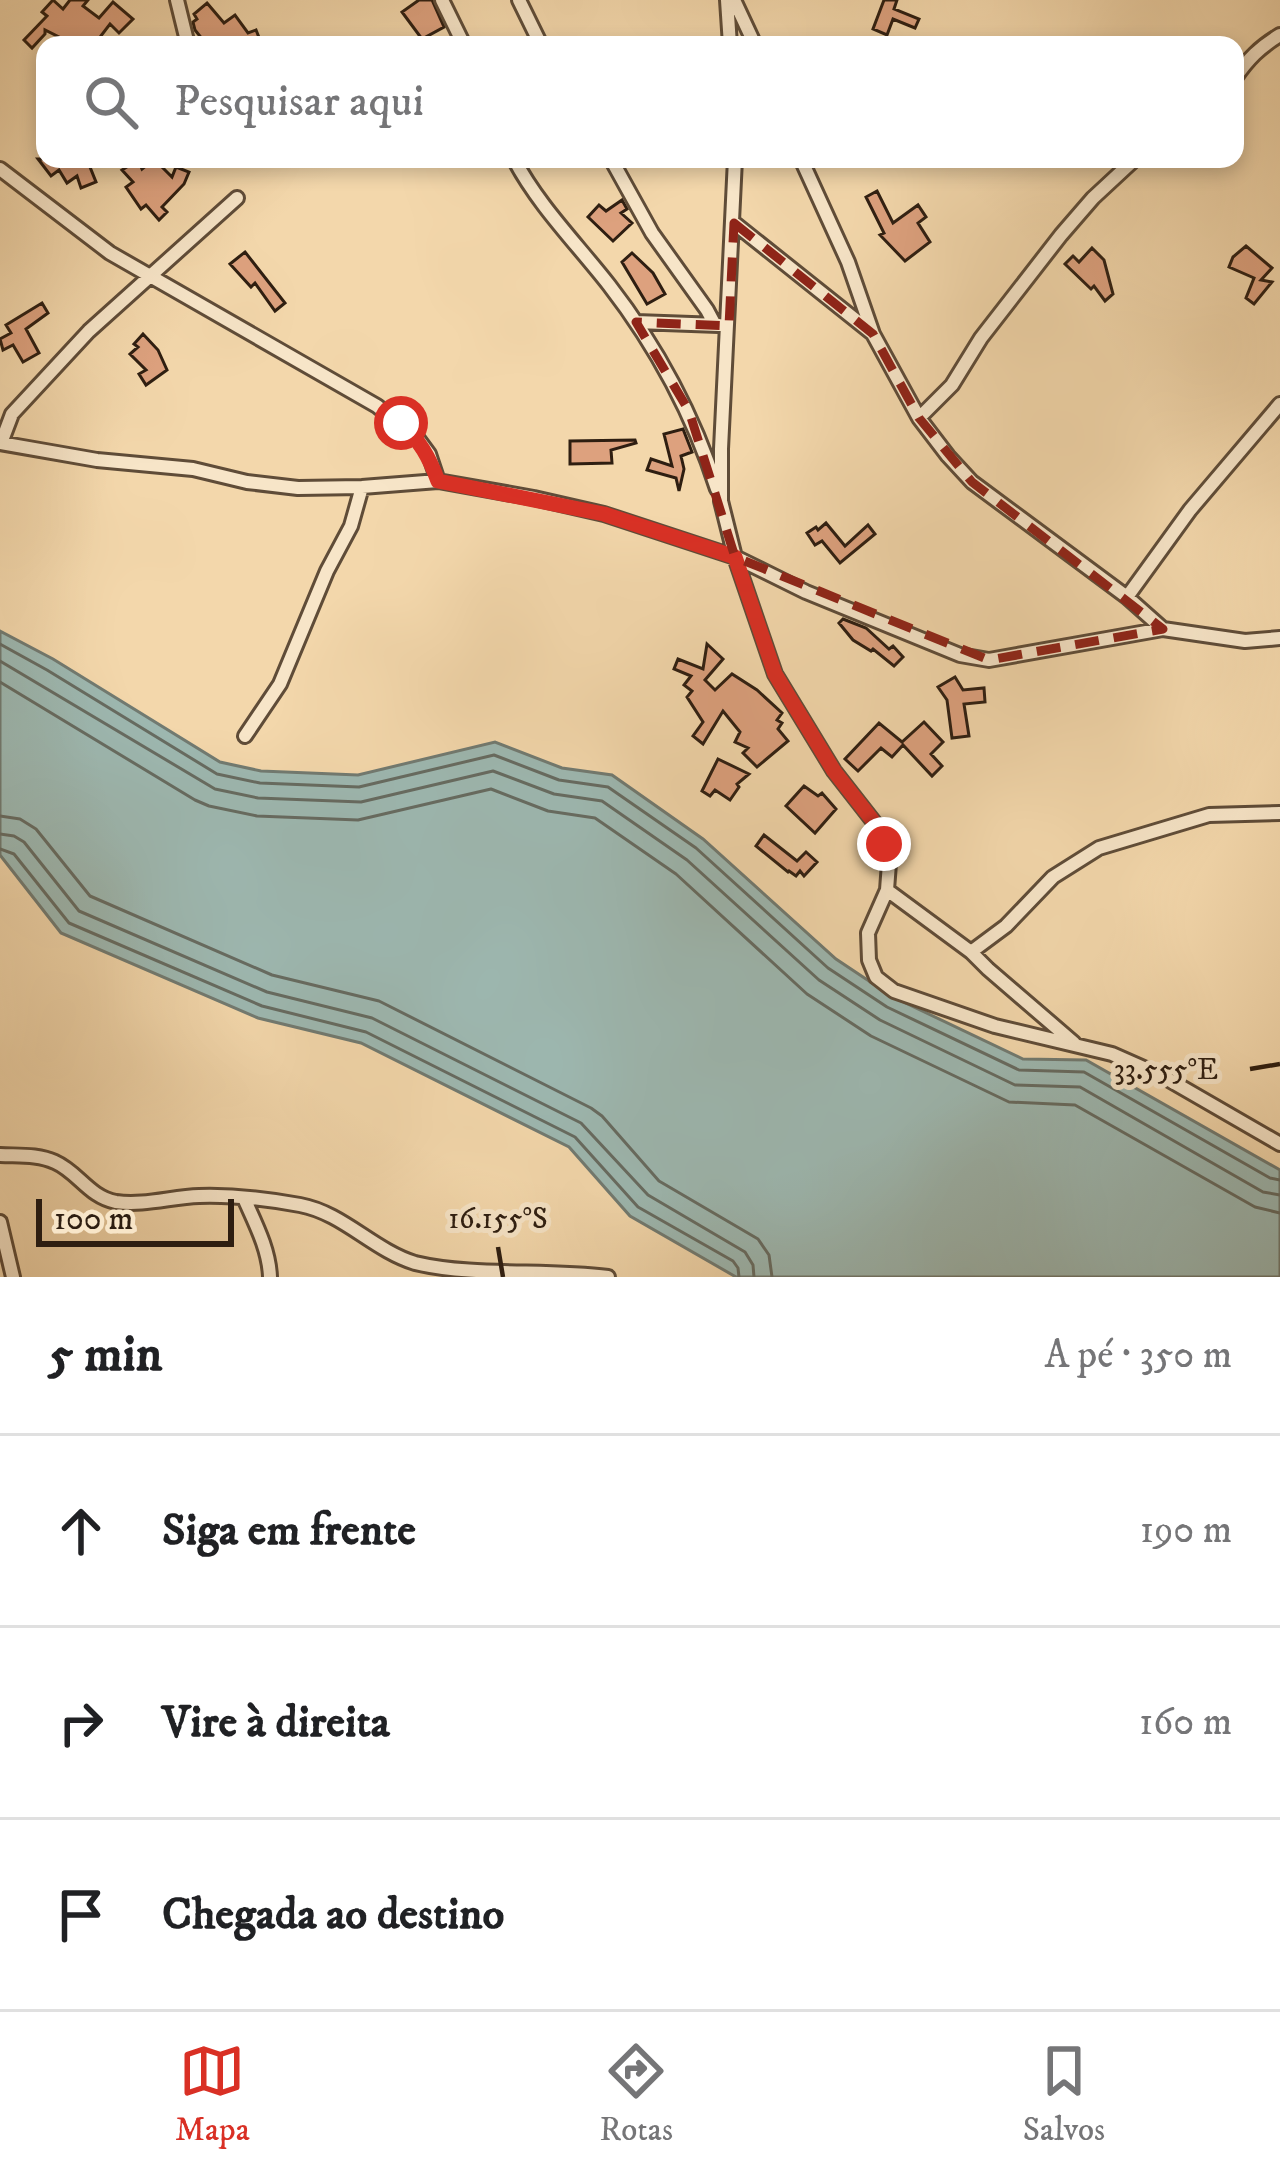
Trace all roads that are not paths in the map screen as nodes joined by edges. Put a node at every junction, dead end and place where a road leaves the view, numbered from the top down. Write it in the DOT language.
graph roads {
  1 [pos="177,0"];
  2 [pos="442,0"];
  3 [pos="519,0"];
  4 [pos="730,0"];
  5 [pos="1280,35"];
  6 [pos="186,36"];
  7 [pos="460,36"];
  8 [pos="537,36"];
  9 [pos="730,36"];
  10 [pos="749,36"];
  11 [pos="1244,64"];
  12 [pos="520,168"];
  13 [pos="616,168"];
  14 [pos="735,168"];
  15 [pos="806,168"];
  16 [pos="1126,168"];
  17 [pos="0,169"];
  18 [pos="237,198"];
  19 [pos="734,223"];
  20 [pos="150,275"];
  21 [pos="636,322"];
  22 [pos="722,325"];
  23 [pos="873,334"];
  24 [pos="1280,404"];
  25 [pos="919,418"];
  26 [pos="1,443"];
  27 [pos="438,481"];
  28 [pos="362,488"];
  29 [pos="721,501"];
  30 [pos="735,557"];
  31 [pos="1127,597"];
  32 [pos="1162,629"];
  33 [pos="1280,638"];
  34 [pos="245,736"];
  35 [pos="1280,813"];
  36 [pos="887,890"];
  37 [pos="971,952"];
  38 [pos="1075,1044"];
  39 [pos="1280,1144"];
  40 [pos="0,1156"];
  41 [pos="244,1198"];
  42 [pos="0,1222"];
  43 [pos="557,1275"];
  44 [pos="13,1277"];
  45 [pos="270,1277"];
  46 [pos="608,1277"];
  1 -- 6 [label="street"];
  2 -- 7 [label="street"];
  3 -- 8 [label="street"];
  4 -- 9 [label="street"];
  4 -- 10 [label="street"];
  5 -- 11 [label="street"];
  12 -- 21 [label="street"];
  13 -- 22 [label="street"];
  14 -- 19 [label="street"];
  15 -- 23 [label="street"];
  16 -- 25 [label="street"];
  17 -- 20 [label="street"];
  18 -- 20 [label="street"];
  19 -- 22 [label="street"];
  19 -- 23 [label="street"];
  20 -- 26 [label="street"];
  20 -- 27 [label="street"];
  21 -- 22 [label="street"];
  21 -- 29 [label="street"];
  22 -- 29 [label="street"];
  23 -- 25 [label="street"];
  24 -- 31 [label="street"];
  25 -- 31 [label="street"];
  26 -- 28 [label="street"];
  27 -- 28 [label="street"];
  27 -- 30 [label="street"];
  28 -- 34 [label="street"];
  29 -- 30 [label="street"];
  30 -- 32 [label="street"];
  30 -- 36 [label="street"];
  31 -- 32 [label="street"];
  32 -- 33 [label="street"];
  35 -- 37 [label="street"];
  36 -- 37 [label="street"];
  36 -- 38 [label="street"];
  37 -- 38 [label="street"];
  38 -- 39 [label="street"];
  40 -- 41 [label="street"];
  41 -- 43 [label="street"];
  41 -- 45 [label="street"];
  42 -- 44 [label="street"];
  43 -- 46 [label="street"];
}
